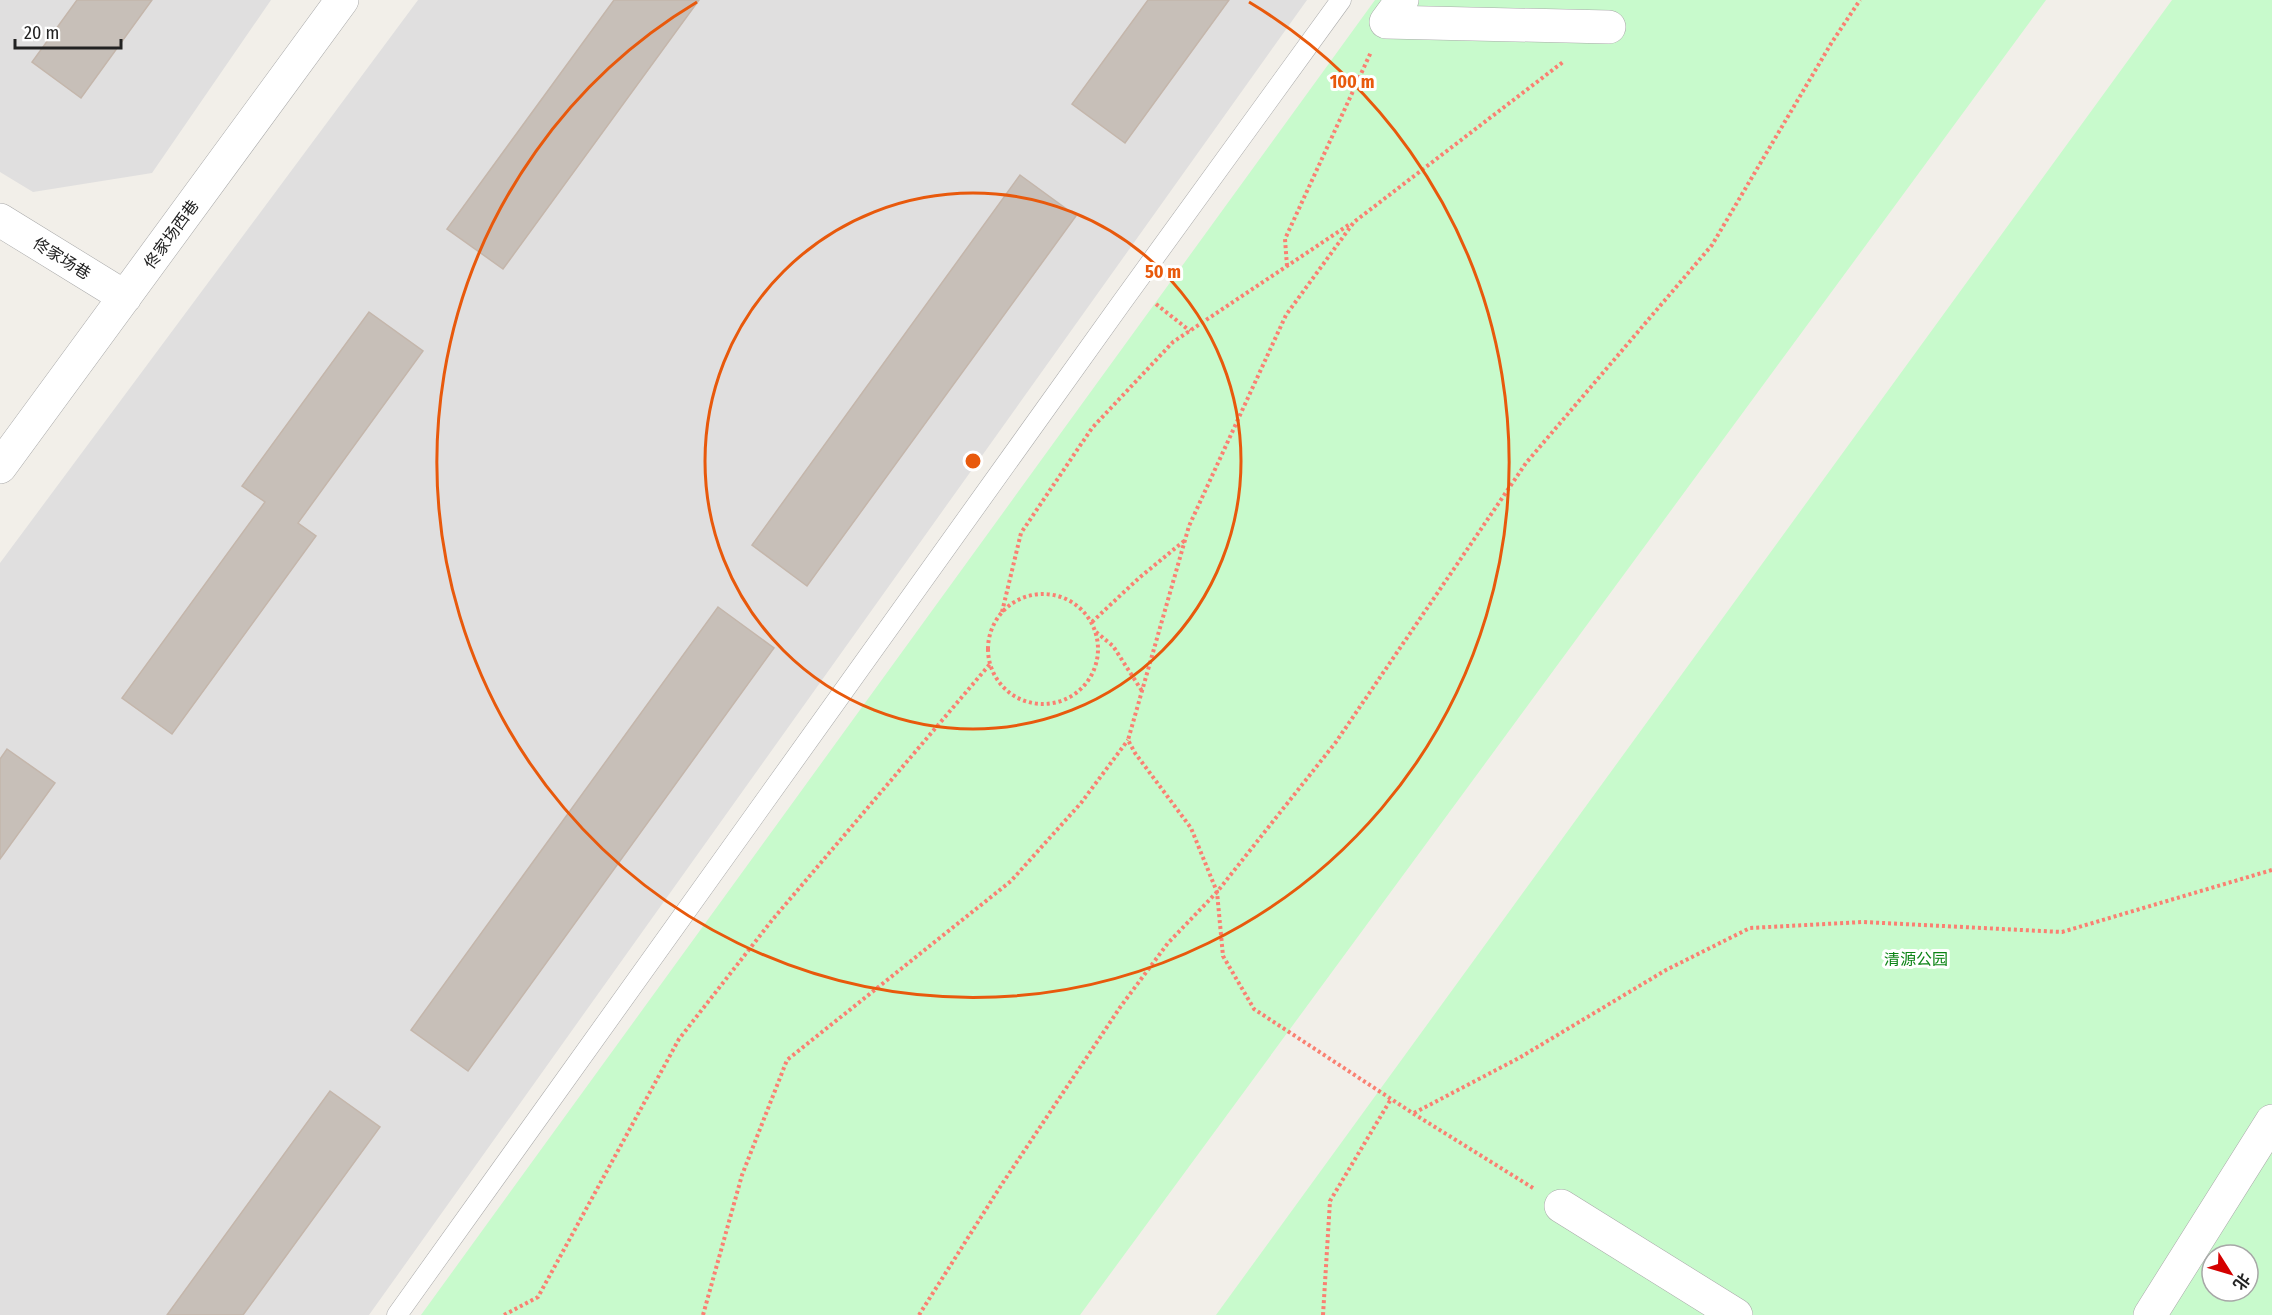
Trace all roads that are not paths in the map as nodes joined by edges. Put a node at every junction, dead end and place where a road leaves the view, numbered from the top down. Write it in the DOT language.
graph roads {
  1 [pos="342,0"];
  2 [pos="1341,0"];
  3 [pos="1394,11"];
  4 [pos="1609,27"];
  5 [pos="0,220"];
  6 [pos="124,297"];
  7 [pos="0,467"];
  8 [pos="2272,1120"];
  9 [pos="1561,1206"];
  10 [pos="398,1315"];
  11 [pos="1736,1315"];
  12 [pos="2150,1315"];
  1 -- 6 [label="street, 佟家场西巷"];
  2 -- 10 [label="lane"];
  3 -- 4 [label="street"];
  5 -- 6 [label="street, 佟家场巷"];
  6 -- 7 [label="street, 佟家场西巷"];
  8 -- 12 [label="street"];
  9 -- 11 [label="street"];
}
